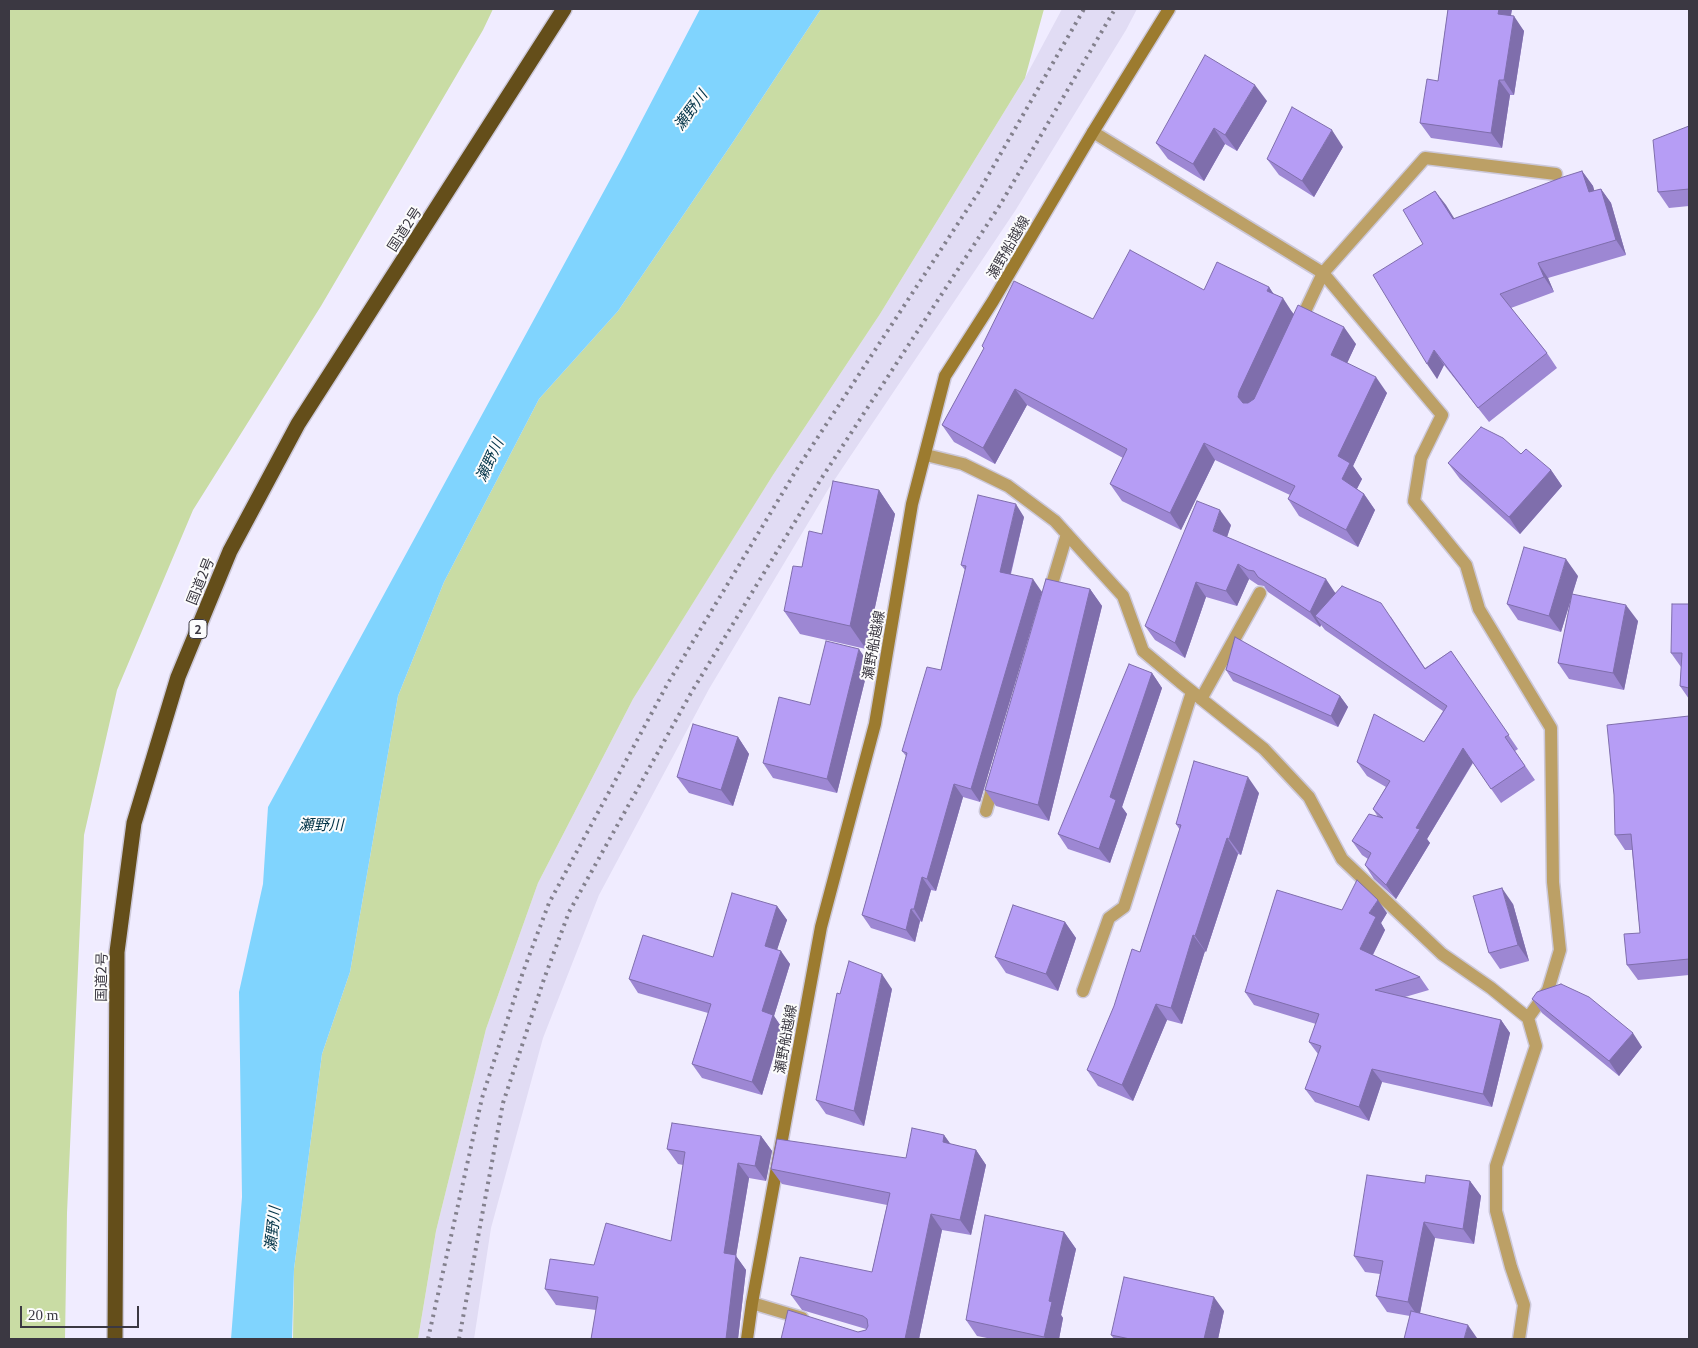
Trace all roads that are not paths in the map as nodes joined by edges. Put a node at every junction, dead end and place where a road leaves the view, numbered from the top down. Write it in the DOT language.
graph roads {
  1 [pos="564,9"];
  2 [pos="1168,9"];
  3 [pos="1093,132"];
  4 [pos="1556,174"];
  5 [pos="1323,272"];
  6 [pos="1294,333"];
  7 [pos="926,455"];
  8 [pos="1067,534"];
  9 [pos="1260,593"];
  10 [pos="1044,610"];
  11 [pos="1197,696"];
  12 [pos="997,773"];
  13 [pos="986,811"];
  14 [pos="1083,991"];
  15 [pos="1528,1018"];
  16 [pos="752,1303"];
  17 [pos="816,1323"];
  18 [pos="115,1339"];
  19 [pos="747,1339"];
  20 [pos="1519,1339"];
  1 -- 18 [label="highway, 国道2号 / 2"];
  2 -- 3 [label="main road, 瀬野船越線"];
  3 -- 5 [label="street"];
  3 -- 7 [label="main road, 瀬野船越線"];
  4 -- 5 [label="street"];
  5 -- 6 [label="street"];
  5 -- 15 [label="street"];
  7 -- 8 [label="street"];
  7 -- 16 [label="main road, 瀬野船越線"];
  8 -- 10 [label="street"];
  8 -- 11 [label="street"];
  9 -- 11 [label="street"];
  11 -- 14 [label="street"];
  11 -- 15 [label="street"];
  12 -- 13 [label="street"];
  15 -- 20 [label="street"];
  16 -- 17 [label="street"];
  16 -- 19 [label="main road, 瀬野船越線"];
}
